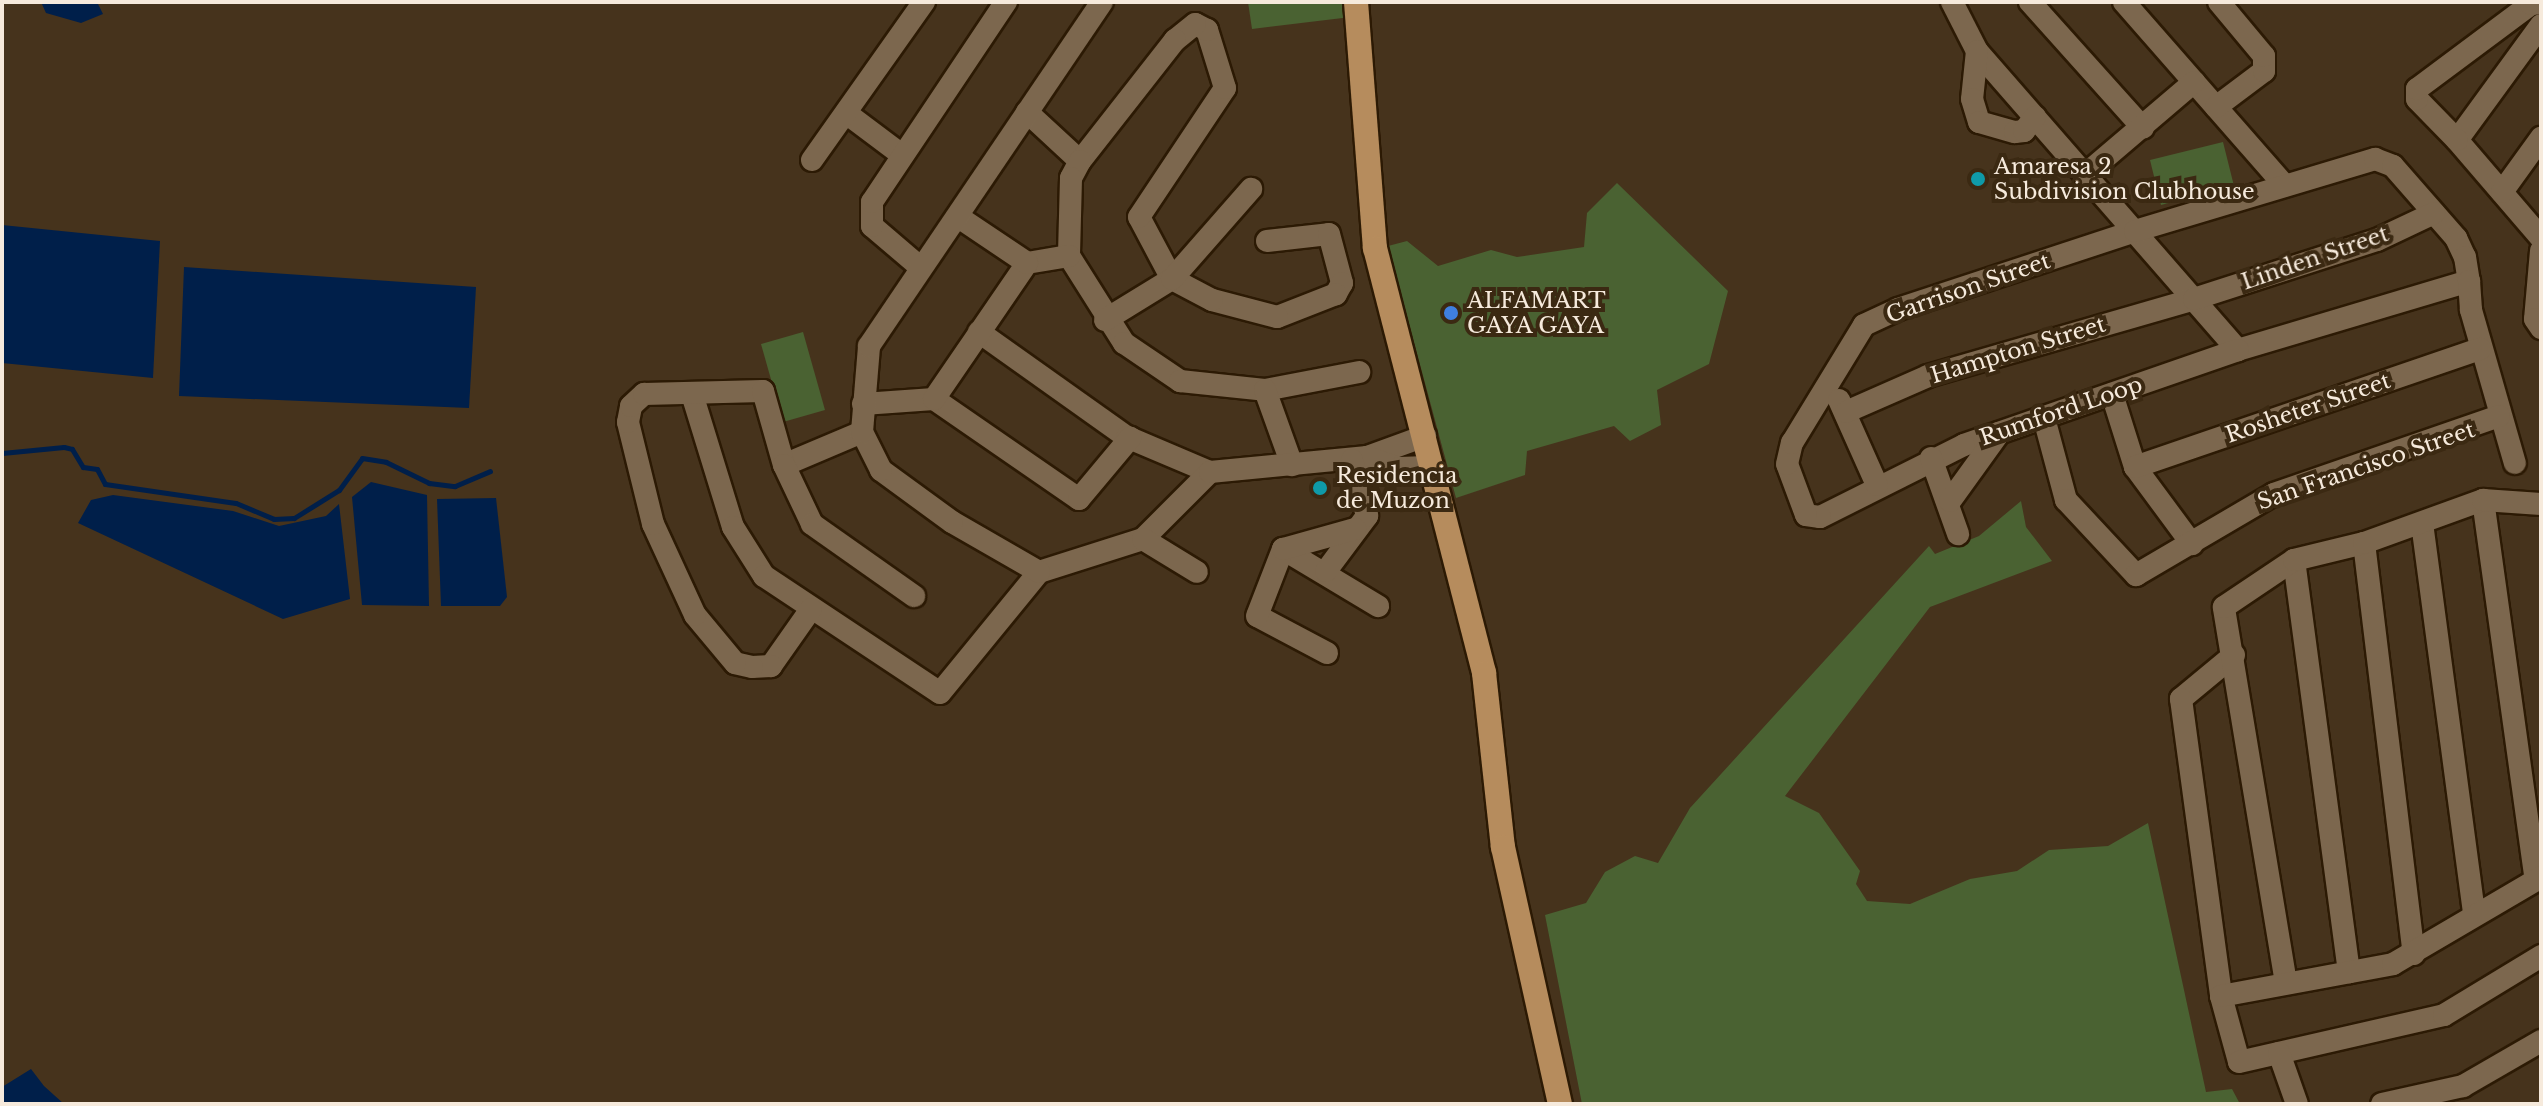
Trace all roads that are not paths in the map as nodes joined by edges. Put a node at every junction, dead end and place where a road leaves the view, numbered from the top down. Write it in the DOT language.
graph roads {
  1 [pos="924,2"];
  2 [pos="1102,2"];
  3 [pos="1356,2"];
  4 [pos="1952,2"];
  5 [pos="2030,2"];
  6 [pos="2124,2"];
  7 [pos="2219,2"];
  8 [pos="1003,3"];
  9 [pos="2541,3"];
  10 [pos="2541,25"];
  11 [pos="1977,51"];
  12 [pos="2194,82"];
  13 [pos="2216,107"];
  14 [pos="1027,112"];
  15 [pos="846,113"];
  16 [pos="2035,117"];
  17 [pos="2143,128"];
  18 [pos="2541,138"];
  19 [pos="2457,140"];
  20 [pos="902,155"];
  21 [pos="812,160"];
  22 [pos="1080,161"];
  23 [pos="2086,174"];
  24 [pos="2285,186"];
  25 [pos="1251,189"];
  26 [pos="2502,192"];
  27 [pos="2434,213"];
  28 [pos="960,218"];
  29 [pos="2135,231"];
  30 [pos="2541,238"];
  31 [pos="1267,241"];
  32 [pos="2541,251"];
  33 [pos="1069,256"];
  34 [pos="1027,263"];
  35 [pos="920,267"];
  36 [pos="1172,279"];
  37 [pos="2469,281"];
  38 [pos="2194,299"];
  39 [pos="1105,320"];
  40 [pos="2541,328"];
  41 [pos="979,332"];
  42 [pos="2480,349"];
  43 [pos="2238,350"];
  44 [pos="1359,372"];
  45 [pos="1829,381"];
  46 [pos="1265,390"];
  47 [pos="692,394"];
  48 [pos="2112,394"];
  49 [pos="934,399"];
  50 [pos="863,404"];
  51 [pos="1846,412"];
  52 [pos="2499,416"];
  53 [pos="2044,418"];
  54 [pos="862,432"];
  55 [pos="1999,433"];
  56 [pos="1425,436"];
  57 [pos="1130,438"];
  58 [pos="1931,458"];
  59 [pos="1359,459"];
  60 [pos="2515,463"];
  61 [pos="784,465"];
  62 [pos="1292,465"];
  63 [pos="1433,467"];
  64 [pos="2135,467"];
  65 [pos="1210,472"];
  66 [pos="1877,485"];
  67 [pos="2483,500"];
  68 [pos="1950,501"];
  69 [pos="2541,504"];
  70 [pos="2422,523"];
  71 [pos="1355,529"];
  72 [pos="1958,534"];
  73 [pos="1143,539"];
  74 [pos="2364,543"];
  75 [pos="2192,544"];
  76 [pos="1283,549"];
  77 [pos="2294,560"];
  78 [pos="1326,571"];
  79 [pos="1039,572"];
  80 [pos="1197,572"];
  81 [pos="914,596"];
  82 [pos="1378,606"];
  83 [pos="811,609"];
  84 [pos="1327,653"];
  85 [pos="2234,655"];
  86 [pos="2538,879"];
  87 [pos="2474,914"];
  88 [pos="2414,954"];
  89 [pos="2541,956"];
  90 [pos="2349,972"];
  91 [pos="2286,983"];
  92 [pos="2221,996"];
  93 [pos="2541,1041"];
  94 [pos="2279,1053"];
  95 [pos="1560,1104"];
  96 [pos="2297,1104"];
  97 [pos="2382,1104"];
  1 -- 15 [label="street"];
  2 -- 14 [label="street"];
  3 -- 56 [label="main road"];
  4 -- 11 [label="street"];
  5 -- 17 [label="street"];
  6 -- 12 [label="street"];
  7 -- 13 [label="street"];
  8 -- 20 [label="street"];
  9 -- 19 [label="street"];
  10 -- 19 [label="street"];
  11 -- 16 [label="street"];
  11 -- 16 [label="street"];
  12 -- 13 [label="street"];
  12 -- 17 [label="street"];
  13 -- 24 [label="street"];
  14 -- 22 [label="street"];
  14 -- 28 [label="street"];
  15 -- 20 [label="street"];
  15 -- 21 [label="street"];
  16 -- 23 [label="street"];
  17 -- 23 [label="street"];
  18 -- 26 [label="street"];
  19 -- 26 [label="street"];
  20 -- 35 [label="street"];
  22 -- 33 [label="street"];
  22 -- 36 [label="street"];
  23 -- 29 [label="street"];
  24 -- 27 [label="street, Garrison Street"];
  24 -- 29 [label="street, Garrison Street"];
  25 -- 36 [label="street"];
  26 -- 30 [label="street"];
  27 -- 37 [label="street"];
  27 -- 38 [label="street, Linden Street"];
  28 -- 34 [label="street"];
  28 -- 35 [label="street"];
  29 -- 38 [label="street"];
  29 -- 45 [label="street, Garrison Street"];
  31 -- 36 [label="street"];
  32 -- 40 [label="street"];
  33 -- 34 [label="street"];
  33 -- 39 [label="street"];
  34 -- 41 [label="street"];
  35 -- 50 [label="street"];
  36 -- 39 [label="street"];
  37 -- 42 [label="street"];
  37 -- 43 [label="street, Rumford Loop"];
  38 -- 43 [label="street"];
  38 -- 51 [label="street, Hampton Street"];
  39 -- 46 [label="street"];
  41 -- 49 [label="street"];
  41 -- 57 [label="street"];
  42 -- 52 [label="street"];
  42 -- 64 [label="street, Rosheter Street"];
  43 -- 48 [label="street, Rumford Loop"];
  44 -- 46 [label="street"];
  45 -- 51 [label="street"];
  45 -- 66 [label="street, Rumford Loop"];
  46 -- 62 [label="street"];
  47 -- 61 [label="street"];
  47 -- 83 [label="street"];
  47 -- 83 [label="street"];
  48 -- 53 [label="street, Rumford Loop"];
  48 -- 64 [label="street"];
  49 -- 50 [label="street"];
  49 -- 57 [label="street"];
  50 -- 54 [label="street"];
  51 -- 66 [label="street"];
  52 -- 60 [label="street"];
  52 -- 75 [label="street, San Francisco Street"];
  53 -- 55 [label="street, Rumford Loop"];
  53 -- 75 [label="street, San Francisco Street"];
  54 -- 61 [label="street"];
  54 -- 79 [label="street"];
  55 -- 58 [label="street, Rumford Loop"];
  55 -- 68 [label="street"];
  56 -- 59 [label="street"];
  56 -- 63 [label="main road"];
  57 -- 65 [label="street"];
  58 -- 66 [label="street, Rumford Loop"];
  58 -- 68 [label="street"];
  59 -- 62 [label="street"];
  59 -- 63 [label="street"];
  59 -- 71 [label="street"];
  61 -- 81 [label="street"];
  62 -- 65 [label="street"];
  63 -- 95 [label="main road"];
  64 -- 75 [label="street"];
  65 -- 73 [label="street"];
  67 -- 69 [label="street"];
  67 -- 70 [label="street"];
  67 -- 86 [label="street"];
  68 -- 72 [label="street"];
  70 -- 74 [label="street"];
  70 -- 87 [label="street"];
  71 -- 76 [label="street"];
  71 -- 78 [label="street"];
  73 -- 79 [label="street"];
  73 -- 80 [label="street"];
  74 -- 77 [label="street"];
  74 -- 88 [label="street"];
  76 -- 78 [label="street"];
  76 -- 84 [label="street"];
  77 -- 85 [label="street"];
  77 -- 90 [label="street"];
  78 -- 82 [label="street"];
  79 -- 83 [label="street"];
  85 -- 91 [label="street"];
  85 -- 92 [label="street"];
  86 -- 87 [label="street"];
  87 -- 88 [label="street"];
  88 -- 90 [label="street"];
  89 -- 94 [label="street"];
  90 -- 91 [label="street"];
  91 -- 92 [label="street"];
  92 -- 94 [label="street"];
  93 -- 97 [label="street"];
  94 -- 96 [label="street"];
}
